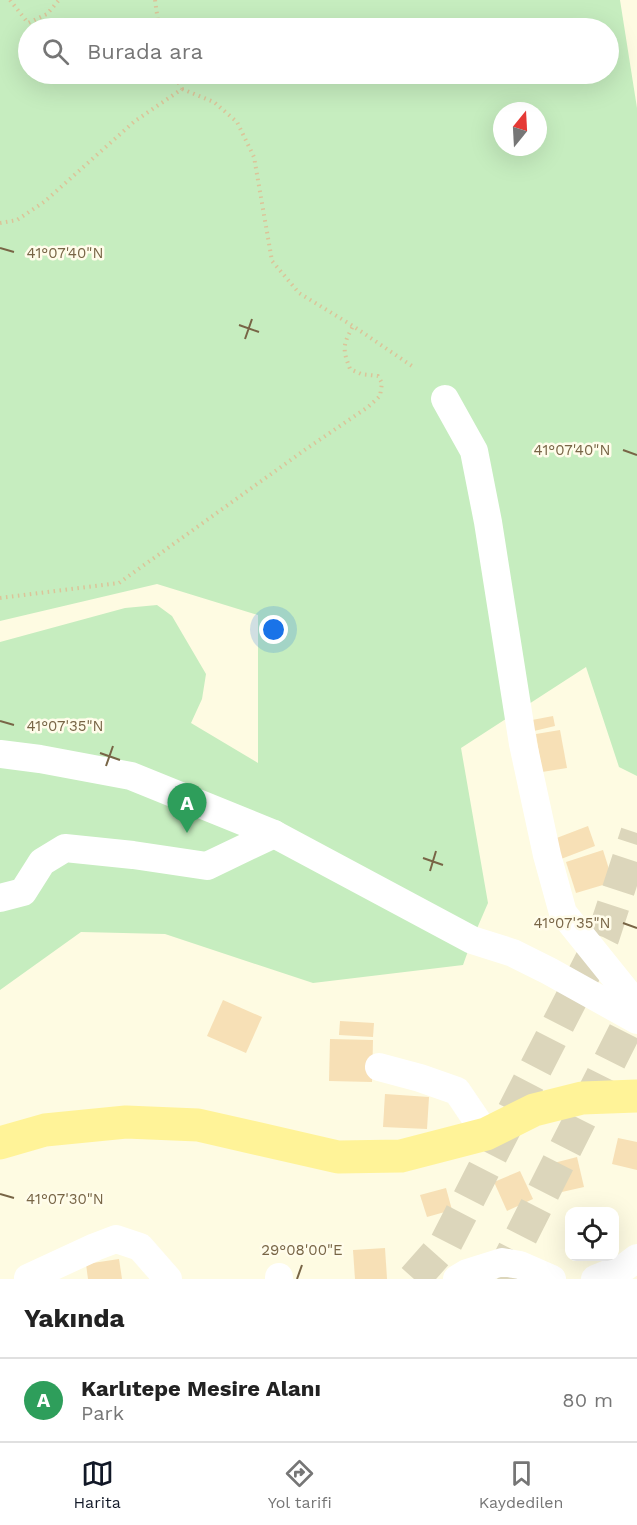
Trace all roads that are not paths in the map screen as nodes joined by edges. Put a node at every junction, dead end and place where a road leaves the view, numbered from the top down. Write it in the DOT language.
graph roads {
  1 [pos="445,399"];
  2 [pos="0,754"];
  3 [pos="274,834"];
  4 [pos="0,898"];
  5 [pos="634,991"];
  6 [pos="637,1020"];
  7 [pos="379,1066"];
  8 [pos="637,1096"];
  9 [pos="486,1134"];
  10 [pos="0,1143"];
  11 [pos="628,1268"];
  12 [pos="28,1278"];
  13 [pos="168,1279"];
  14 [pos="458,1279"];
  15 [pos="552,1279"];
  16 [pos="595,1279"];
  1 -- 5 [label="street"];
  2 -- 3 [label="street"];
  3 -- 4 [label="street"];
  3 -- 6 [label="street"];
  7 -- 9 [label="street"];
  8 -- 9 [label="main road"];
  9 -- 10 [label="main road"];
  11 -- 16 [label="street"];
  12 -- 13 [label="street"];
  14 -- 15 [label="street"];
}
